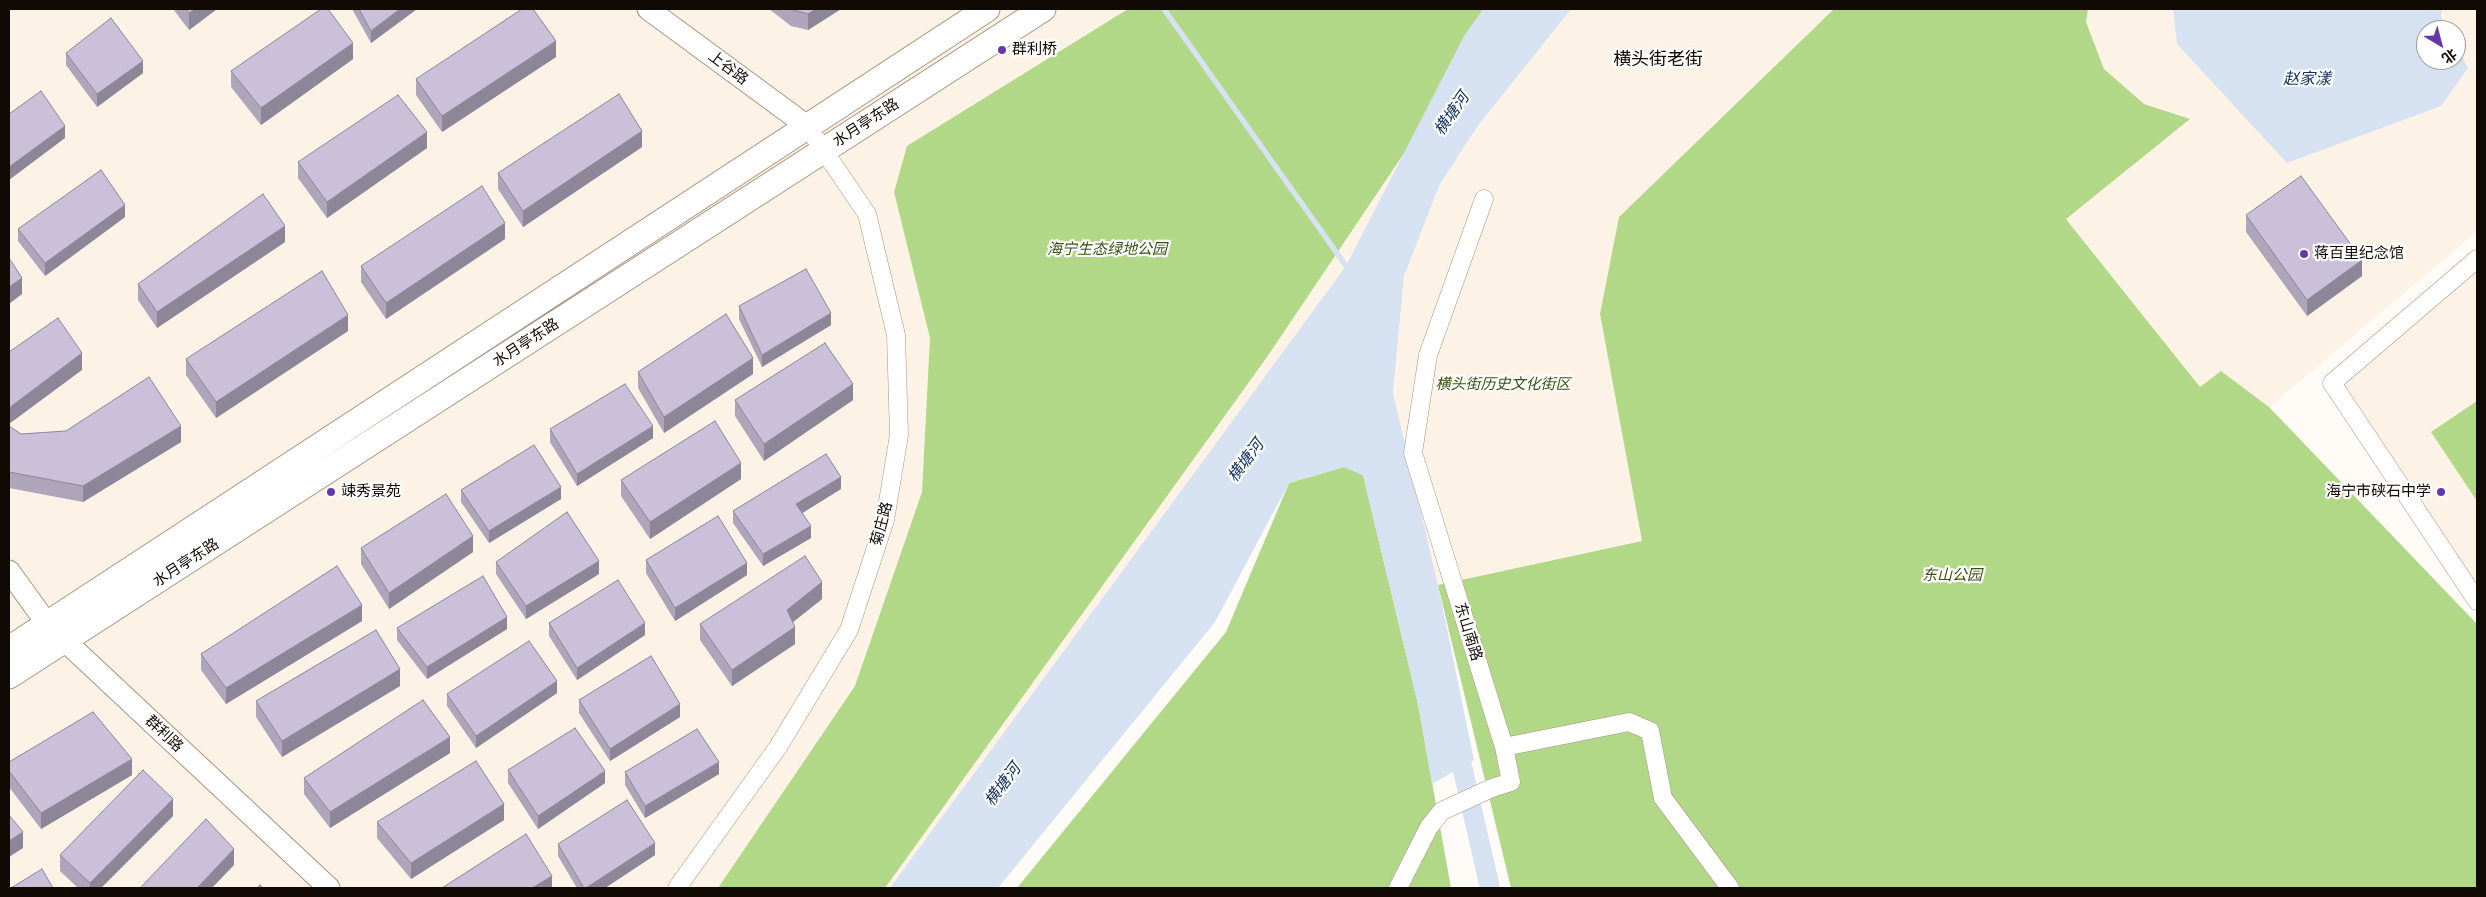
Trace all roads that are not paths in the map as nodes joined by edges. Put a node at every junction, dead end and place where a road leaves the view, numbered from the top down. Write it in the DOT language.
graph roads {
  1 [pos="648,9"];
  2 [pos="986,9"];
  3 [pos="1043,9"];
  4 [pos="807,126"];
  5 [pos="824,150"];
  6 [pos="1484,199"];
  7 [pos="2477,259"];
  8 [pos="9,571"];
  9 [pos="2477,602"];
  10 [pos="56,633"];
  11 [pos="9,649"];
  12 [pos="9,676"];
  13 [pos="1504,747"];
  14 [pos="329,888"];
  15 [pos="677,888"];
  16 [pos="1398,888"];
  17 [pos="1730,888"];
  1 -- 4 [label="street, 上谷路"];
  2 -- 4 [label="main road, 水月亭东路"];
  3 -- 5 [label="main road, 水月亭东路"];
  4 -- 5 [label="street, 菊庄路"];
  4 -- 10 [label="main road, 水月亭东路"];
  5 -- 10 [label="main road, 水月亭东路"];
  5 -- 15 [label="street, 菊庄路"];
  6 -- 13 [label="street, 东山南路"];
  7 -- 9 [label="street"];
  8 -- 10 [label="street, 群利路"];
  10 -- 11 [label="main road, 水月亭东路"];
  10 -- 12 [label="main road, 水月亭东路"];
  10 -- 14 [label="street, 群利路"];
  13 -- 16 [label="street, 东山南路"];
  13 -- 17 [label="street"];
}
